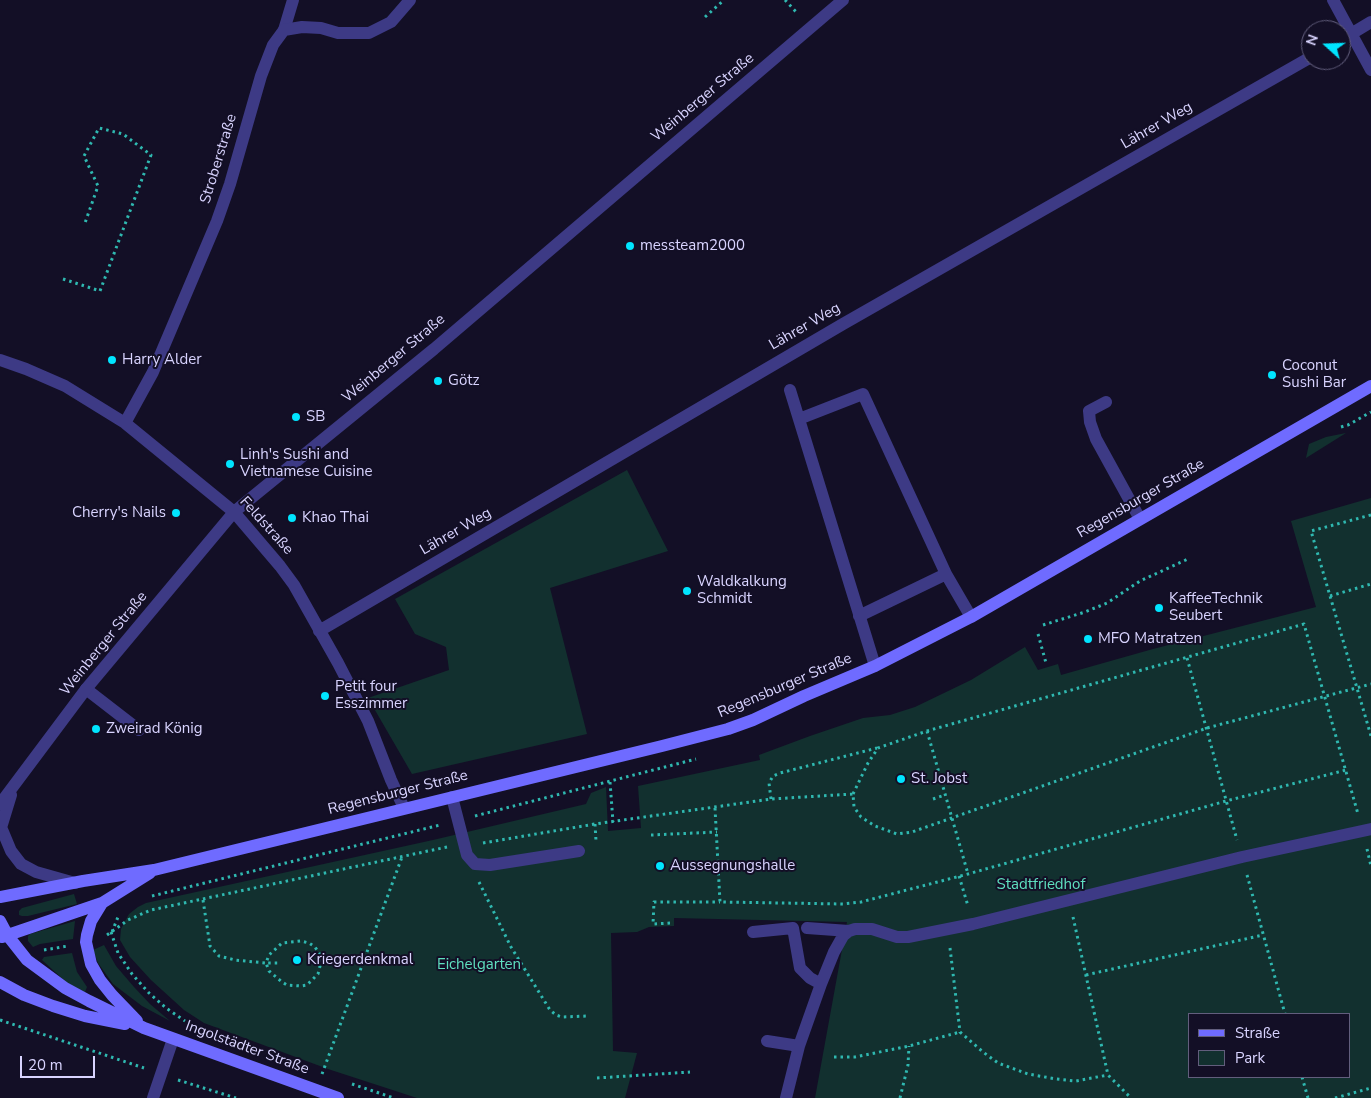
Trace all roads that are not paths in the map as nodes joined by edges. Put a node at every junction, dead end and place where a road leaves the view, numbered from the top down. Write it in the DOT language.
graph roads {
  1 [pos="292,0"];
  2 [pos="410,0"];
  3 [pos="843,0"];
  4 [pos="1333,0"];
  5 [pos="1340,20"];
  6 [pos="1371,22"];
  7 [pos="284,30"];
  8 [pos="1351,34"];
  9 [pos="1351,44"];
  10 [pos="1301,63"];
  11 [pos="1371,70"];
  12 [pos="0,360"];
  13 [pos="1371,386"];
  14 [pos="790,390"];
  15 [pos="1106,402"];
  16 [pos="799,419"];
  17 [pos="125,423"];
  18 [pos="234,512"];
  19 [pos="1140,519"];
  20 [pos="946,574"];
  21 [pos="859,616"];
  22 [pos="971,617"];
  23 [pos="319,631"];
  24 [pos="875,666"];
  25 [pos="86,690"];
  26 [pos="139,730"];
  27 [pos="13,788"];
  28 [pos="452,797"];
  29 [pos="0,804"];
  30 [pos="404,808"];
  31 [pos="1,829"];
  32 [pos="1367,830"];
  33 [pos="580,851"];
  34 [pos="154,870"];
  35 [pos="75,883"];
  36 [pos="0,897"];
  37 [pos="102,903"];
  38 [pos="0,921"];
  39 [pos="807,928"];
  40 [pos="849,931"];
  41 [pos="753,932"];
  42 [pos="4,936"];
  43 [pos="0,982"];
  44 [pos="820,984"];
  45 [pos="144,1028"];
  46 [pos="173,1039"];
  47 [pos="767,1041"];
  48 [pos="799,1046"];
  49 [pos="315,1094"];
  50 [pos="153,1098"];
  51 [pos="338,1098"];
  52 [pos="786,1098"];
  1 -- 7 [label="street, Stroberstraße"];
  2 -- 7 [label="street"];
  3 -- 18 [label="street, Weinberger Straße"];
  4 -- 5 [label="street"];
  6 -- 8 [label="street"];
  7 -- 17 [label="street, Stroberstraße"];
  9 -- 11 [label="street"];
  10 -- 23 [label="street, Lährer Weg"];
  12 -- 17 [label="street, Feldstraße"];
  13 -- 19 [label="main road, Regensburger Straße"];
  14 -- 16 [label="street"];
  15 -- 19 [label="street"];
  16 -- 20 [label="street"];
  16 -- 21 [label="street"];
  17 -- 18 [label="street, Feldstraße"];
  18 -- 23 [label="street, Feldstraße"];
  18 -- 25 [label="street, Weinberger Straße"];
  19 -- 22 [label="main road, Regensburger Straße"];
  20 -- 21 [label="street"];
  20 -- 22 [label="street"];
  21 -- 24 [label="street"];
  22 -- 24 [label="main road, Regensburger Straße"];
  23 -- 30 [label="street, Feldstraße"];
  24 -- 28 [label="main road, Regensburger Straße"];
  25 -- 26 [label="street"];
  25 -- 27 [label="street, Weinberger Straße"];
  27 -- 29 [label="street, Weinberger Straße"];
  27 -- 31 [label="street, Weinberger Straße"];
  28 -- 30 [label="main road, Regensburger Straße"];
  28 -- 33 [label="street"];
  30 -- 34 [label="main road, Regensburger Straße"];
  31 -- 35 [label="street, Weinberger Straße"];
  32 -- 40 [label="street"];
  34 -- 35 [label="main road, Regensburger Straße"];
  34 -- 37 [label="main road, Regensburger Straße"];
  35 -- 36 [label="main road, Regensburger Straße"];
  37 -- 42 [label="main road, Regensburger Straße"];
  37 -- 45 [label="main road"];
  38 -- 42 [label="main road, Ingolstädter Straße"];
  39 -- 40 [label="street"];
  40 -- 44 [label="street"];
  41 -- 44 [label="street"];
  42 -- 45 [label="main road, Ingolstädter Straße"];
  43 -- 45 [label="main road, Ingolstädter Straße"];
  44 -- 48 [label="street"];
  45 -- 46 [label="main road, Ingolstädter Straße"];
  46 -- 49 [label="main road, Ingolstädter Straße"];
  46 -- 50 [label="street"];
  47 -- 48 [label="street"];
  48 -- 52 [label="street"];
  49 -- 51 [label="main road, Ingolstädter Straße"];
}
